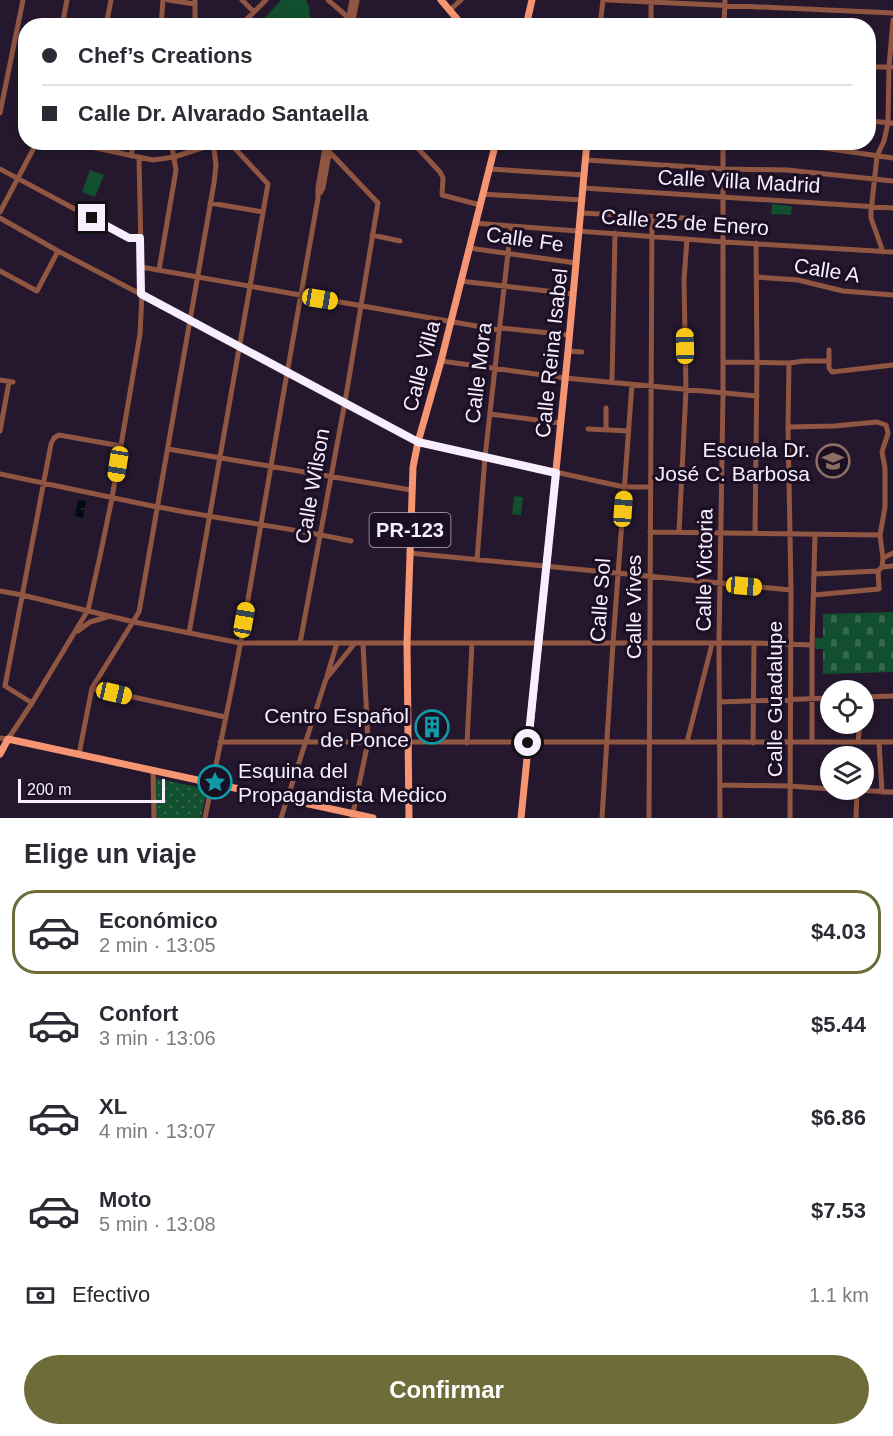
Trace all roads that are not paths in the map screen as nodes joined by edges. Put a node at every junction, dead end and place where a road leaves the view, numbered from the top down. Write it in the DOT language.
graph roads {
  1 [pos="23,0"];
  2 [pos="67,0"];
  3 [pos="111,0"];
  4 [pos="163,0"];
  5 [pos="168,0"];
  6 [pos="242,0"];
  7 [pos="266,0"];
  8 [pos="329,0"];
  9 [pos="352,0"];
  10 [pos="357,0"];
  11 [pos="441,0"];
  12 [pos="461,0"];
  13 [pos="532,0"];
  14 [pos="605,0"];
  15 [pos="651,1"];
  16 [pos="195,2"];
  17 [pos="725,3"];
  18 [pos="450,10"];
  19 [pos="254,12"];
  20 [pos="893,13"];
  21 [pos="19,18"];
  22 [pos="64,18"];
  23 [pos="108,18"];
  24 [pos="162,18"];
  25 [pos="195,18"];
  26 [pos="248,18"];
  27 [pos="348,18"];
  28 [pos="351,18"];
  29 [pos="352,18"];
  30 [pos="456,18"];
  31 [pos="528,18"];
  32 [pos="602,18"];
  33 [pos="651,18"];
  34 [pos="724,18"];
  35 [pos="893,20"];
  36 [pos="18,25"];
  37 [pos="891,67"];
  38 [pos="0,113"];
  39 [pos="890,123"];
  40 [pos="34,150"];
  41 [pos="108,150"];
  42 [pos="132,150"];
  43 [pos="173,150"];
  44 [pos="194,150"];
  45 [pos="214,150"];
  46 [pos="236,150"];
  47 [pos="327,150"];
  48 [pos="330,150"];
  49 [pos="420,150"];
  50 [pos="494,150"];
  51 [pos="586,150"];
  52 [pos="723,150"];
  53 [pos="836,150"];
  54 [pos="132,156"];
  55 [pos="877,156"];
  56 [pos="174,157"];
  57 [pos="140,158"];
  58 [pos="893,158"];
  59 [pos="586,160"];
  60 [pos="0,169"];
  61 [pos="489,169"];
  62 [pos="723,169"];
  63 [pos="584,175"];
  64 [pos="18,178"];
  65 [pos="874,180"];
  66 [pos="893,181"];
  67 [pos="583,188"];
  68 [pos="482,194"];
  69 [pos="723,198"];
  70 [pos="582,200"];
  71 [pos="210,203"];
  72 [pos="480,205"];
  73 [pos="871,206"];
  74 [pos="893,208"];
  75 [pos="0,212"];
  76 [pos="263,212"];
  77 [pos="581,213"];
  78 [pos="652,217"];
  79 [pos="0,218"];
  80 [pos="703,219"];
  81 [pos="475,223"];
  82 [pos="512,226"];
  83 [pos="579,231"];
  84 [pos="615,233"];
  85 [pos="372,235"];
  86 [pos="651,236"];
  87 [pos="140,238"];
  88 [pos="687,239"];
  89 [pos="399,241"];
  90 [pos="723,242"];
  91 [pos="756,243"];
  92 [pos="469,248"];
  93 [pos="58,251"];
  94 [pos="883,252"];
  95 [pos="893,252"];
  96 [pos="508,254"];
  97 [pos="576,263"];
  98 [pos="141,267"];
  99 [pos="159,270"];
  100 [pos="0,271"];
  101 [pos="756,277"];
  102 [pos="197,278"];
  103 [pos="460,281"];
  104 [pos="250,287"];
  105 [pos="504,287"];
  106 [pos="141,294"];
  107 [pos="573,294"];
  108 [pos="893,295"];
  109 [pos="300,296"];
  110 [pos="360,306"];
  111 [pos="190,321"];
  112 [pos="451,322"];
  113 [pos="500,329"];
  114 [pos="569,335"];
  115 [pos="240,346"];
  116 [pos="829,350"];
  117 [pos="568,351"];
  118 [pos="582,352"];
  119 [pos="441,361"];
  120 [pos="829,361"];
  121 [pos="723,362"];
  122 [pos="757,363"];
  123 [pos="789,363"];
  124 [pos="893,364"];
  125 [pos="495,369"];
  126 [pos="288,372"];
  127 [pos="565,378"];
  128 [pos="0,380"];
  129 [pos="612,382"];
  130 [pos="632,384"];
  131 [pos="651,386"];
  132 [pos="686,390"];
  133 [pos="723,394"];
  134 [pos="757,396"];
  135 [pos="345,402"];
  136 [pos="606,408"];
  137 [pos="490,414"];
  138 [pos="560,423"];
  139 [pos="788,427"];
  140 [pos="588,429"];
  141 [pos="606,429"];
  142 [pos="629,430"];
  143 [pos="0,431"];
  144 [pos="418,442"];
  145 [pos="120,446"];
  146 [pos="168,449"];
  147 [pos="485,457"];
  148 [pos="220,458"];
  149 [pos="271,467"];
  150 [pos="556,473"];
  151 [pos="0,474"];
  152 [pos="331,477"];
  153 [pos="44,483"];
  154 [pos="624,487"];
  155 [pos="650,487"];
  156 [pos="411,490"];
  157 [pos="112,498"];
  158 [pos="158,507"];
  159 [pos="210,517"];
  160 [pos="261,525"];
  161 [pos="650,532"];
  162 [pos="679,532"];
  163 [pos="721,533"];
  164 [pos="755,533"];
  165 [pos="320,534"];
  166 [pos="789,534"];
  167 [pos="815,534"];
  168 [pos="880,535"];
  169 [pos="351,541"];
  170 [pos="409,553"];
  171 [pos="893,553"];
  172 [pos="883,558"];
  173 [pos="477,560"];
  174 [pos="893,566"];
  175 [pos="546,567"];
  176 [pos="880,569"];
  177 [pos="619,573"];
  178 [pos="815,574"];
  179 [pos="651,577"];
  180 [pos="720,584"];
  181 [pos="791,590"];
  182 [pos="0,591"];
  183 [pos="22,595"];
  184 [pos="814,595"];
  185 [pos="88,610"];
  186 [pos="111,617"];
  187 [pos="135,622"];
  188 [pos="75,633"];
  189 [pos="189,633"];
  190 [pos="240,643"];
  191 [pos="300,643"];
  192 [pos="337,643"];
  193 [pos="355,643"];
  194 [pos="363,643"];
  195 [pos="407,643"];
  196 [pos="472,643"];
  197 [pos="538,643"];
  198 [pos="613,643"];
  199 [pos="649,644"];
  200 [pos="712,644"];
  201 [pos="719,644"];
  202 [pos="754,644"];
  203 [pos="791,644"];
  204 [pos="812,645"];
  205 [pos="326,679"];
  206 [pos="92,688"];
  207 [pos="893,696"];
  208 [pos="874,697"];
  209 [pos="812,698"];
  210 [pos="820,698"];
  211 [pos="753,699"];
  212 [pos="791,699"];
  213 [pos="719,702"];
  214 [pos="32,703"];
  215 [pos="225,717"];
  216 [pos="859,734"];
  217 [pos="4,739"];
  218 [pos="220,742"];
  219 [pos="368,742"];
  220 [pos="408,742"];
  221 [pos="608,742"];
  222 [pos="687,742"];
  223 [pos="790,742"];
  224 [pos="812,742"];
  225 [pos="858,742"];
  226 [pos="879,742"];
  227 [pos="893,742"];
  228 [pos="305,743"];
  229 [pos="467,743"];
  230 [pos="528,743"];
  231 [pos="649,743"];
  232 [pos="720,743"];
  233 [pos="753,743"];
  234 [pos="0,754"];
  235 [pos="78,754"];
  236 [pos="153,772"];
  237 [pos="212,784"];
  238 [pos="720,785"];
  239 [pos="790,786"];
  240 [pos="820,788"];
  241 [pos="874,791"];
  242 [pos="882,792"];
  243 [pos="893,792"];
  244 [pos="288,799"];
  245 [pos="857,800"];
  246 [pos="352,816"];
  247 [pos="154,818"];
  248 [pos="205,818"];
  249 [pos="281,818"];
  250 [pos="374,818"];
  251 [pos="409,818"];
  252 [pos="521,818"];
  253 [pos="602,818"];
  254 [pos="649,818"];
  255 [pos="720,818"];
  256 [pos="790,818"];
  257 [pos="856,818"];
  1 -- 21 [label="street"];
  2 -- 22 [label="street"];
  3 -- 23 [label="street"];
  4 -- 24 [label="street"];
  5 -- 16 [label="street"];
  6 -- 19 [label="street"];
  7 -- 19 [label="street"];
  8 -- 27 [label="street"];
  9 -- 28 [label="street"];
  10 -- 29 [label="street"];
  11 -- 18 [label="main road"];
  12 -- 18 [label="street"];
  13 -- 31 [label="main road"];
  14 -- 15 [label="street"];
  14 -- 32 [label="street"];
  15 -- 17 [label="street"];
  15 -- 33 [label="street"];
  16 -- 25 [label="street"];
  17 -- 20 [label="street"];
  17 -- 34 [label="street"];
  18 -- 30 [label="main road"];
  19 -- 26 [label="street"];
  35 -- 37 [label="street"];
  36 -- 38 [label="street"];
  37 -- 39 [label="street"];
  39 -- 55 [label="street"];
  40 -- 64 [label="street"];
  41 -- 54 [label="street"];
  42 -- 54 [label="street"];
  43 -- 56 [label="street"];
  44 -- 56 [label="street"];
  45 -- 71 [label="street"];
  46 -- 76 [label="street"];
  47 -- 109 [label="street"];
  48 -- 85 [label="street, Calle Wilson"];
  49 -- 72 [label="street"];
  50 -- 61 [label="main road, Calle Villa / PR-123"];
  51 -- 59 [label="main road, Calle Reina Isabel"];
  52 -- 62 [label="street, Calle Victoria"];
  53 -- 55 [label="street"];
  54 -- 57 [label="street"];
  55 -- 58 [label="street"];
  55 -- 65 [label="street"];
  56 -- 57 [label="street"];
  56 -- 99 [label="street"];
  57 -- 87 [label="street"];
  59 -- 62 [label="street"];
  59 -- 63 [label="main road, Calle Reina Isabel"];
  60 -- 64 [label="street"];
  61 -- 63 [label="street"];
  61 -- 68 [label="main road, Calle Villa / PR-123"];
  62 -- 65 [label="street"];
  62 -- 69 [label="street, Calle Victoria"];
  63 -- 67 [label="main road, Calle Reina Isabel"];
  64 -- 75 [label="street"];
  64 -- 87 [label="street"];
  65 -- 66 [label="street"];
  65 -- 73 [label="street"];
  67 -- 69 [label="street, Calle Villa Madrid"];
  67 -- 70 [label="main road, Calle Reina Isabel"];
  68 -- 70 [label="street"];
  68 -- 72 [label="main road, Calle Villa / PR-123"];
  69 -- 73 [label="street, Calle Villa Madrid"];
  69 -- 90 [label="street, Calle Victoria"];
  70 -- 77 [label="main road, Calle Reina Isabel"];
  71 -- 76 [label="street"];
  71 -- 102 [label="street"];
  72 -- 81 [label="main road, Calle Villa / PR-123"];
  73 -- 74 [label="street, Calle Villa Madrid"];
  73 -- 94 [label="street"];
  76 -- 104 [label="street"];
  77 -- 78 [label="street"];
  77 -- 83 [label="main road, Calle Reina Isabel"];
  78 -- 80 [label="street"];
  78 -- 86 [label="street, Calle Vives"];
  79 -- 93 [label="street"];
  81 -- 82 [label="street, Calle 25 de Enero"];
  81 -- 92 [label="main road, Calle Villa / PR-123"];
  82 -- 83 [label="street, Calle 25 de Enero"];
  82 -- 96 [label="street, Calle Mora"];
  83 -- 84 [label="street, Calle 25 de Enero"];
  83 -- 97 [label="main road, Calle Reina Isabel"];
  84 -- 86 [label="street, Calle 25 de Enero"];
  84 -- 129 [label="street"];
  85 -- 89 [label="street"];
  85 -- 110 [label="street, Calle Wilson"];
  86 -- 88 [label="street, Calle 25 de Enero"];
  86 -- 131 [label="street, Calle Vives"];
  87 -- 98 [label="street"];
  88 -- 90 [label="street, Calle 25 de Enero"];
  88 -- 132 [label="street"];
  90 -- 91 [label="street, Calle 25 de Enero"];
  90 -- 121 [label="street, Calle Victoria"];
  91 -- 94 [label="street, Calle 25 de Enero"];
  91 -- 101 [label="street"];
  92 -- 96 [label="street, Calle Fe"];
  92 -- 103 [label="main road, Calle Villa / PR-123"];
  93 -- 100 [label="street"];
  93 -- 106 [label="street"];
  94 -- 95 [label="street, Calle 25 de Enero"];
  96 -- 97 [label="street, Calle Fe"];
  96 -- 105 [label="street, Calle Mora"];
  97 -- 107 [label="main road, Calle Reina Isabel"];
  98 -- 99 [label="street"];
  98 -- 106 [label="street"];
  99 -- 102 [label="street"];
  101 -- 108 [label="street, Calle A"];
  101 -- 122 [label="street"];
  102 -- 104 [label="street"];
  102 -- 111 [label="street"];
  103 -- 105 [label="street"];
  103 -- 112 [label="main road, Calle Villa / PR-123"];
  104 -- 109 [label="street"];
  104 -- 115 [label="street"];
  105 -- 107 [label="street"];
  105 -- 113 [label="street, Calle Mora"];
  106 -- 111 [label="street"];
  106 -- 145 [label="street"];
  107 -- 114 [label="main road, Calle Reina Isabel"];
  109 -- 110 [label="street"];
  109 -- 126 [label="street"];
  110 -- 112 [label="street"];
  110 -- 135 [label="street, Calle Wilson"];
  111 -- 115 [label="street"];
  111 -- 146 [label="street"];
  112 -- 113 [label="street"];
  112 -- 119 [label="main road, Calle Villa / PR-123"];
  113 -- 114 [label="street"];
  113 -- 125 [label="street, Calle Mora"];
  114 -- 117 [label="main road, Calle Reina Isabel"];
  115 -- 126 [label="street"];
  115 -- 148 [label="street"];
  116 -- 120 [label="street"];
  117 -- 118 [label="street"];
  117 -- 127 [label="main road, Calle Reina Isabel"];
  119 -- 125 [label="street"];
  119 -- 144 [label="main road, Calle Villa / PR-123"];
  120 -- 123 [label="street"];
  120 -- 124 [label="street"];
  121 -- 122 [label="street"];
  121 -- 133 [label="street, Calle Victoria"];
  122 -- 123 [label="street"];
  122 -- 134 [label="street"];
  123 -- 139 [label="street, Calle Guadalupe"];
  125 -- 127 [label="street"];
  125 -- 137 [label="street, Calle Mora"];
  126 -- 135 [label="street"];
  126 -- 149 [label="street"];
  127 -- 129 [label="street"];
  127 -- 138 [label="main road, Calle Reina Isabel"];
  128 -- 143 [label="street"];
  129 -- 130 [label="street"];
  130 -- 131 [label="street"];
  130 -- 142 [label="street, Calle Sol"];
  131 -- 132 [label="street"];
  131 -- 155 [label="street, Calle Vives"];
  132 -- 133 [label="street"];
  132 -- 162 [label="street"];
  133 -- 134 [label="street"];
  133 -- 163 [label="street, Calle Victoria"];
  134 -- 164 [label="street"];
  135 -- 144 [label="street"];
  135 -- 152 [label="street, Calle Wilson"];
  136 -- 141 [label="street"];
  137 -- 138 [label="street"];
  137 -- 147 [label="street, Calle Mora"];
  138 -- 150 [label="main road, Calle Reina Isabel"];
  139 -- 166 [label="street, Calle Guadalupe"];
  139 -- 168 [label="street"];
  140 -- 141 [label="street"];
  141 -- 142 [label="street"];
  142 -- 154 [label="street, Calle Sol"];
  144 -- 147 [label="street"];
  144 -- 156 [label="main road, Calle Villa / PR-123"];
  145 -- 153 [label="street"];
  145 -- 157 [label="street"];
  146 -- 148 [label="street"];
  146 -- 158 [label="street"];
  147 -- 150 [label="street"];
  147 -- 173 [label="street, Calle Mora"];
  148 -- 149 [label="street"];
  148 -- 159 [label="street"];
  149 -- 152 [label="street"];
  149 -- 160 [label="street"];
  150 -- 154 [label="street"];
  150 -- 175 [label="main road, Calle Reina Isabel"];
  151 -- 153 [label="street"];
  152 -- 156 [label="street"];
  152 -- 165 [label="street, Calle Wilson"];
  153 -- 157 [label="street"];
  153 -- 183 [label="street"];
  154 -- 155 [label="street"];
  154 -- 177 [label="street, Calle Sol"];
  155 -- 161 [label="street, Calle Vives"];
  156 -- 170 [label="main road, Calle Villa / PR-123"];
  157 -- 158 [label="street"];
  157 -- 185 [label="street"];
  158 -- 159 [label="street"];
  158 -- 187 [label="street"];
  159 -- 160 [label="street"];
  159 -- 189 [label="street"];
  160 -- 165 [label="street"];
  160 -- 190 [label="street"];
  161 -- 162 [label="street"];
  161 -- 179 [label="street, Calle Vives"];
  162 -- 163 [label="street"];
  163 -- 164 [label="street"];
  163 -- 180 [label="street, Calle Victoria"];
  164 -- 166 [label="street"];
  165 -- 169 [label="street"];
  165 -- 191 [label="street, Calle Wilson"];
  166 -- 167 [label="street"];
  166 -- 181 [label="street, Calle Guadalupe"];
  167 -- 168 [label="street"];
  167 -- 178 [label="street"];
  168 -- 172 [label="street"];
  170 -- 173 [label="street"];
  170 -- 195 [label="main road, Calle Villa / PR-123"];
  171 -- 172 [label="street"];
  172 -- 176 [label="street"];
  173 -- 175 [label="street"];
  174 -- 176 [label="street"];
  175 -- 177 [label="street"];
  175 -- 197 [label="main road, Calle Reina Isabel"];
  176 -- 178 [label="street"];
  176 -- 184 [label="street"];
  177 -- 179 [label="street"];
  177 -- 198 [label="street, Calle Sol"];
  178 -- 184 [label="street"];
  179 -- 180 [label="street"];
  179 -- 199 [label="street, Calle Vives"];
  180 -- 181 [label="street"];
  180 -- 201 [label="street, Calle Victoria"];
  181 -- 203 [label="street, Calle Guadalupe"];
  182 -- 183 [label="street"];
  183 -- 185 [label="street"];
  183 -- 214 [label="street"];
  184 -- 204 [label="street"];
  185 -- 186 [label="street"];
  185 -- 188 [label="street"];
  186 -- 187 [label="street"];
  186 -- 188 [label="street"];
  187 -- 189 [label="street"];
  187 -- 206 [label="street"];
  188 -- 214 [label="street"];
  189 -- 190 [label="street"];
  190 -- 191 [label="street"];
  190 -- 215 [label="street"];
  191 -- 192 [label="street"];
  192 -- 193 [label="street"];
  192 -- 205 [label="street"];
  193 -- 194 [label="street"];
  193 -- 205 [label="street"];
  194 -- 195 [label="street"];
  194 -- 219 [label="street"];
  195 -- 196 [label="street"];
  195 -- 220 [label="main road, Calle Villa / PR-123"];
  196 -- 197 [label="street"];
  196 -- 229 [label="street"];
  197 -- 198 [label="street"];
  197 -- 230 [label="main road, Calle Reina Isabel"];
  198 -- 199 [label="street"];
  198 -- 221 [label="street, Calle Sol"];
  199 -- 200 [label="street"];
  199 -- 231 [label="street, Calle Vives"];
  200 -- 201 [label="street"];
  200 -- 222 [label="street"];
  201 -- 202 [label="street"];
  201 -- 213 [label="street, Calle Victoria"];
  202 -- 203 [label="street"];
  202 -- 211 [label="street"];
  203 -- 204 [label="street"];
  203 -- 212 [label="street, Calle Guadalupe"];
  204 -- 209 [label="street"];
  205 -- 228 [label="street"];
  206 -- 215 [label="street"];
  206 -- 235 [label="street"];
  207 -- 208 [label="street"];
  209 -- 210 [label="street"];
  209 -- 212 [label="street"];
  209 -- 224 [label="street"];
  211 -- 212 [label="street"];
  211 -- 213 [label="street"];
  211 -- 233 [label="street"];
  212 -- 223 [label="street, Calle Guadalupe"];
  213 -- 232 [label="street, Calle Victoria"];
  214 -- 217 [label="street"];
  215 -- 218 [label="street"];
  216 -- 225 [label="street"];
  217 -- 234 [label="main road"];
  217 -- 235 [label="main road"];
  218 -- 228 [label="street"];
  218 -- 237 [label="street"];
  219 -- 220 [label="street"];
  219 -- 228 [label="street"];
  219 -- 246 [label="street"];
  220 -- 229 [label="street"];
  220 -- 251 [label="main road, Calle Villa / PR-123"];
  221 -- 230 [label="street"];
  221 -- 231 [label="street"];
  221 -- 253 [label="street, Calle Sol"];
  222 -- 231 [label="street"];
  222 -- 232 [label="street"];
  223 -- 224 [label="street"];
  223 -- 233 [label="street"];
  223 -- 239 [label="street, Calle Guadalupe"];
  224 -- 225 [label="street"];
  225 -- 226 [label="street"];
  226 -- 227 [label="street"];
  226 -- 242 [label="street"];
  228 -- 244 [label="street"];
  229 -- 230 [label="street"];
  230 -- 252 [label="main road, Calle Reina Isabel"];
  231 -- 254 [label="street, Calle Vives"];
  232 -- 233 [label="street"];
  232 -- 238 [label="street, Calle Victoria"];
  235 -- 236 [label="main road"];
  236 -- 237 [label="main road"];
  236 -- 247 [label="street"];
  237 -- 244 [label="main road"];
  237 -- 248 [label="street"];
  238 -- 239 [label="street"];
  238 -- 255 [label="street, Calle Victoria"];
  239 -- 240 [label="street"];
  239 -- 256 [label="street, Calle Guadalupe"];
  241 -- 242 [label="street"];
  242 -- 243 [label="street"];
  244 -- 246 [label="main road"];
  244 -- 249 [label="street"];
  245 -- 257 [label="street"];
  246 -- 250 [label="main road"];
}
